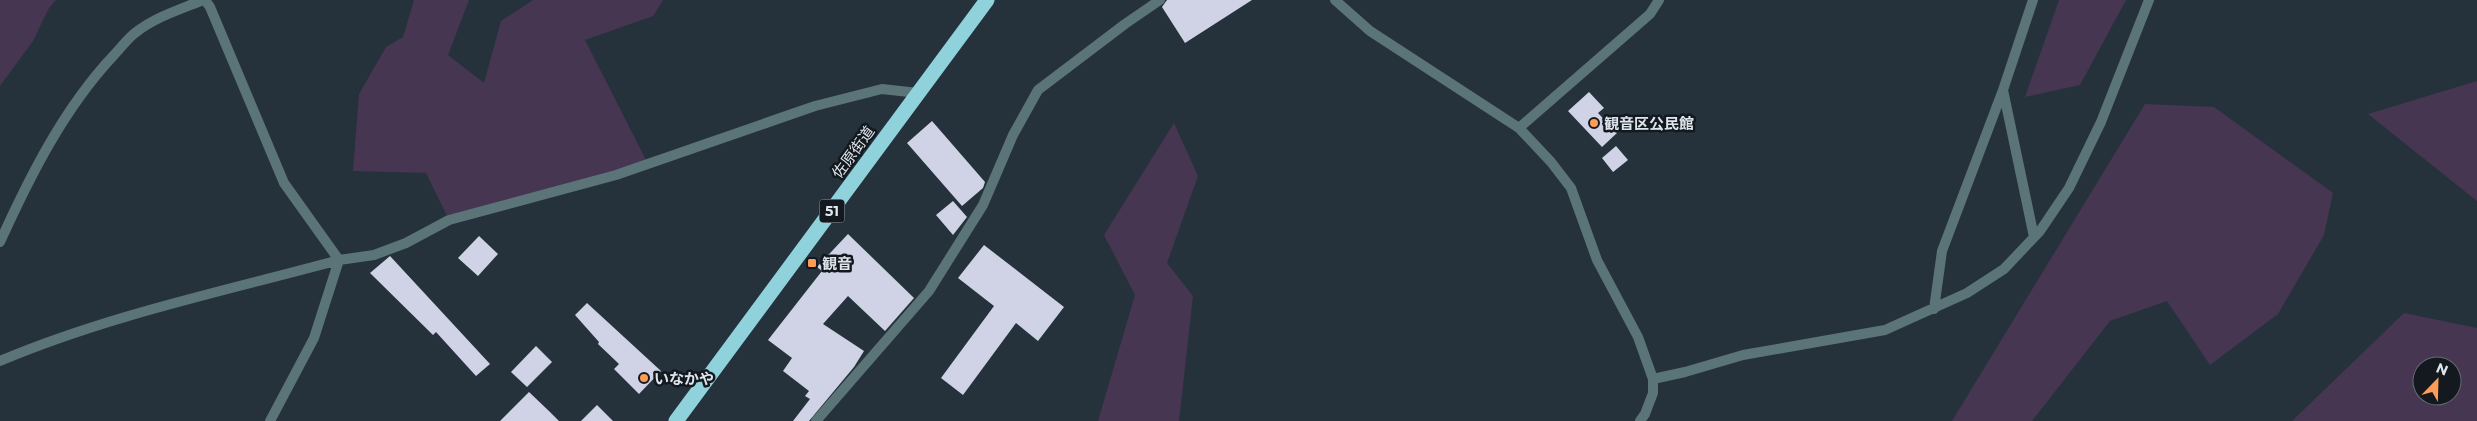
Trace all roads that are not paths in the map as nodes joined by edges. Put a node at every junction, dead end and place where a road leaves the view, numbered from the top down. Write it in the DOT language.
graph roads {
  1 [pos="204,0"];
  2 [pos="987,0"];
  3 [pos="1160,0"];
  4 [pos="1335,0"];
  5 [pos="1659,0"];
  6 [pos="2033,0"];
  7 [pos="2149,0"];
  8 [pos="2003,90"];
  9 [pos="918,93"];
  10 [pos="1519,128"];
  11 [pos="2034,238"];
  12 [pos="0,242"];
  13 [pos="339,260"];
  14 [pos="1934,309"];
  15 [pos="0,361"];
  16 [pos="1653,379"];
  17 [pos="270,421"];
  18 [pos="676,421"];
  19 [pos="816,421"];
  20 [pos="1640,421"];
  1 -- 12 [label="street"];
  1 -- 13 [label="street"];
  2 -- 9 [label="highway, 佐原街道 / 51"];
  3 -- 19 [label="street"];
  4 -- 10 [label="street"];
  5 -- 10 [label="street"];
  6 -- 8 [label="street"];
  7 -- 11 [label="street"];
  8 -- 11 [label="street"];
  8 -- 14 [label="street"];
  9 -- 13 [label="street"];
  9 -- 18 [label="highway, 佐原街道 / 51"];
  10 -- 16 [label="street"];
  11 -- 14 [label="street"];
  13 -- 15 [label="street"];
  13 -- 17 [label="street"];
  14 -- 16 [label="street"];
  16 -- 20 [label="street"];
}
